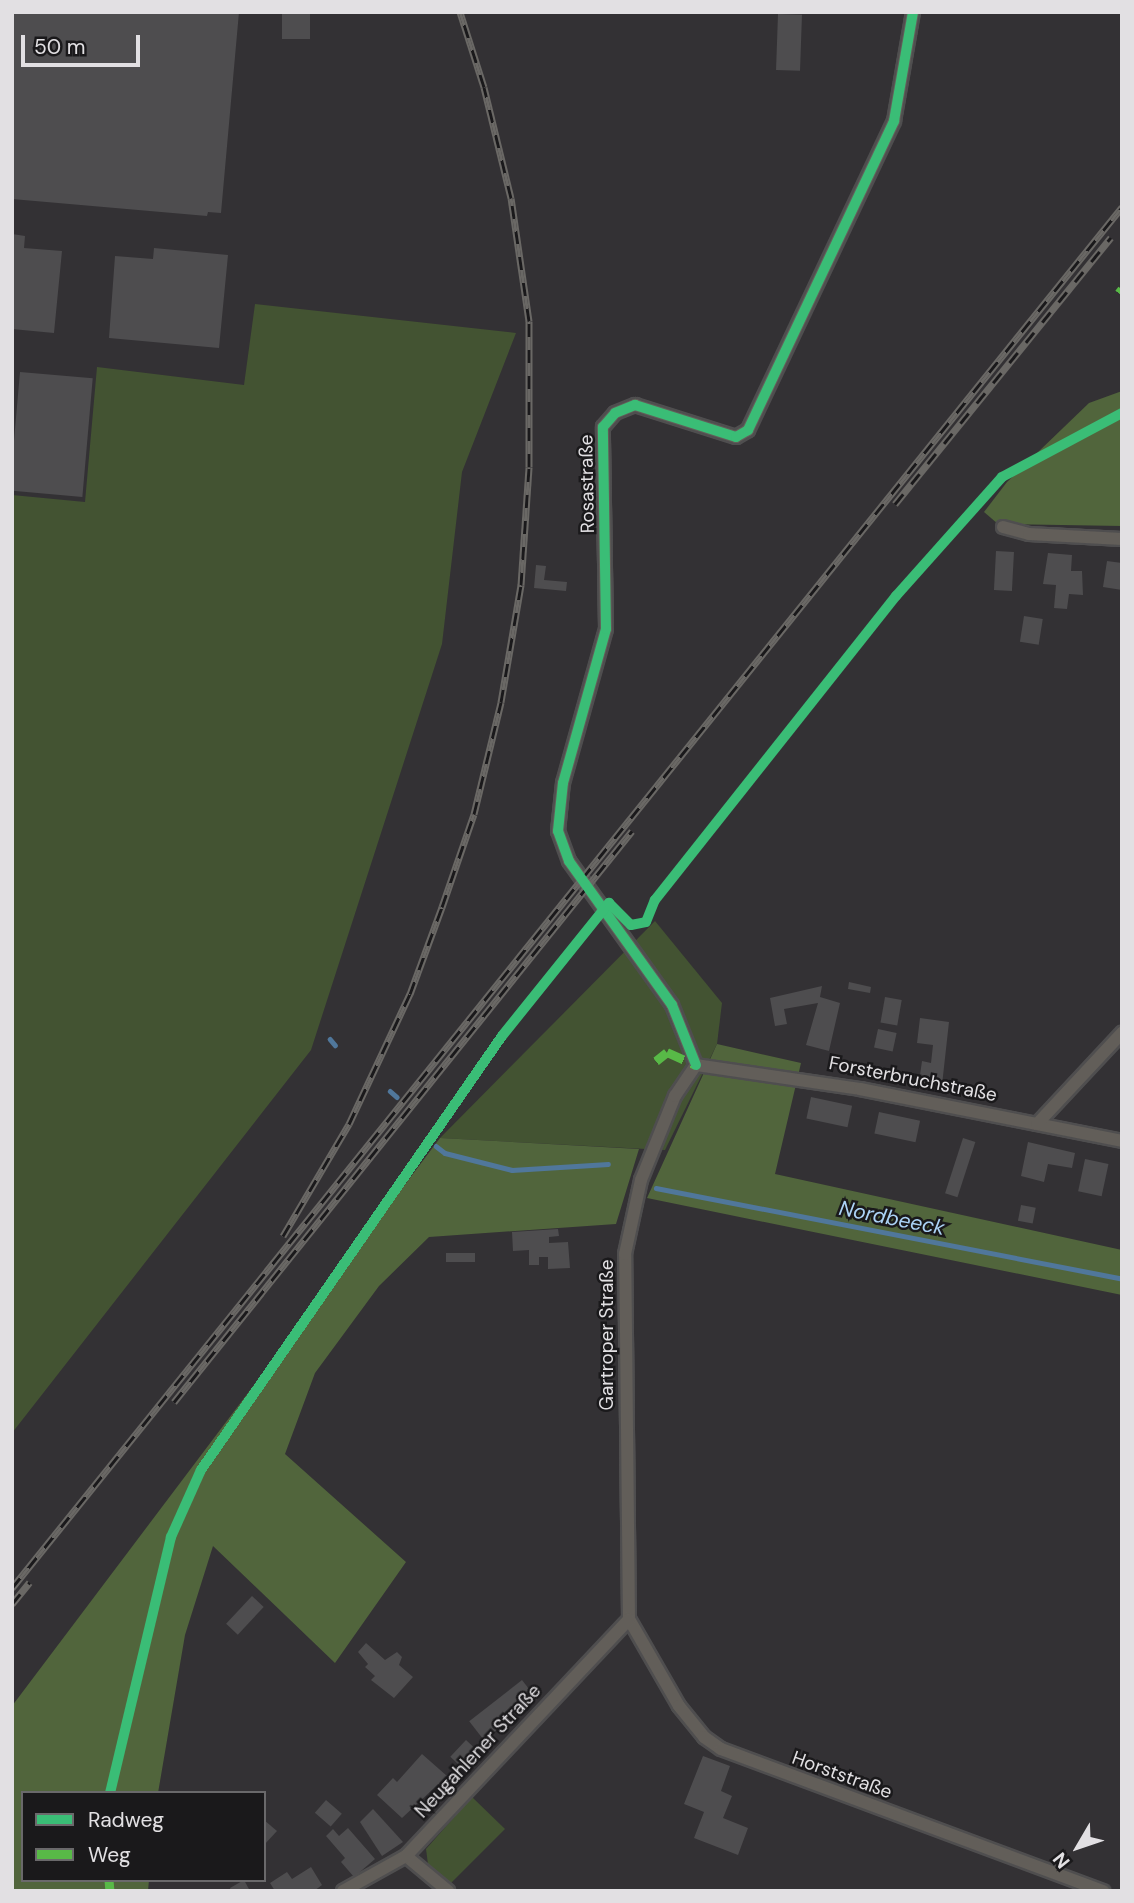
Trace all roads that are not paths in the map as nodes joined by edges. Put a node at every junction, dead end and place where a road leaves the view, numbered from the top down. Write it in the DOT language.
graph roads {
  1 [pos="913,12"];
  2 [pos="1003,527"];
  3 [pos="1122,539"];
  4 [pos="1122,1033"];
  5 [pos="696,1065"];
  6 [pos="1037,1124"];
  7 [pos="1122,1141"];
  8 [pos="629,1619"];
  9 [pos="407,1856"];
  10 [pos="343,1891"];
  11 [pos="448,1891"];
  12 [pos="1102,1891"];
  1 -- 5 [label="street, Rosastraße"];
  2 -- 3 [label="street"];
  4 -- 6 [label="street"];
  5 -- 6 [label="street, Forsterbruchstraße"];
  5 -- 8 [label="street, Gartroper Straße"];
  6 -- 7 [label="street, Forsterbruchstraße"];
  8 -- 9 [label="street, Neugahlener Straße"];
  8 -- 12 [label="street, Horststraße"];
  9 -- 10 [label="street, Neugahlener Straße"];
  9 -- 11 [label="street"];
}
